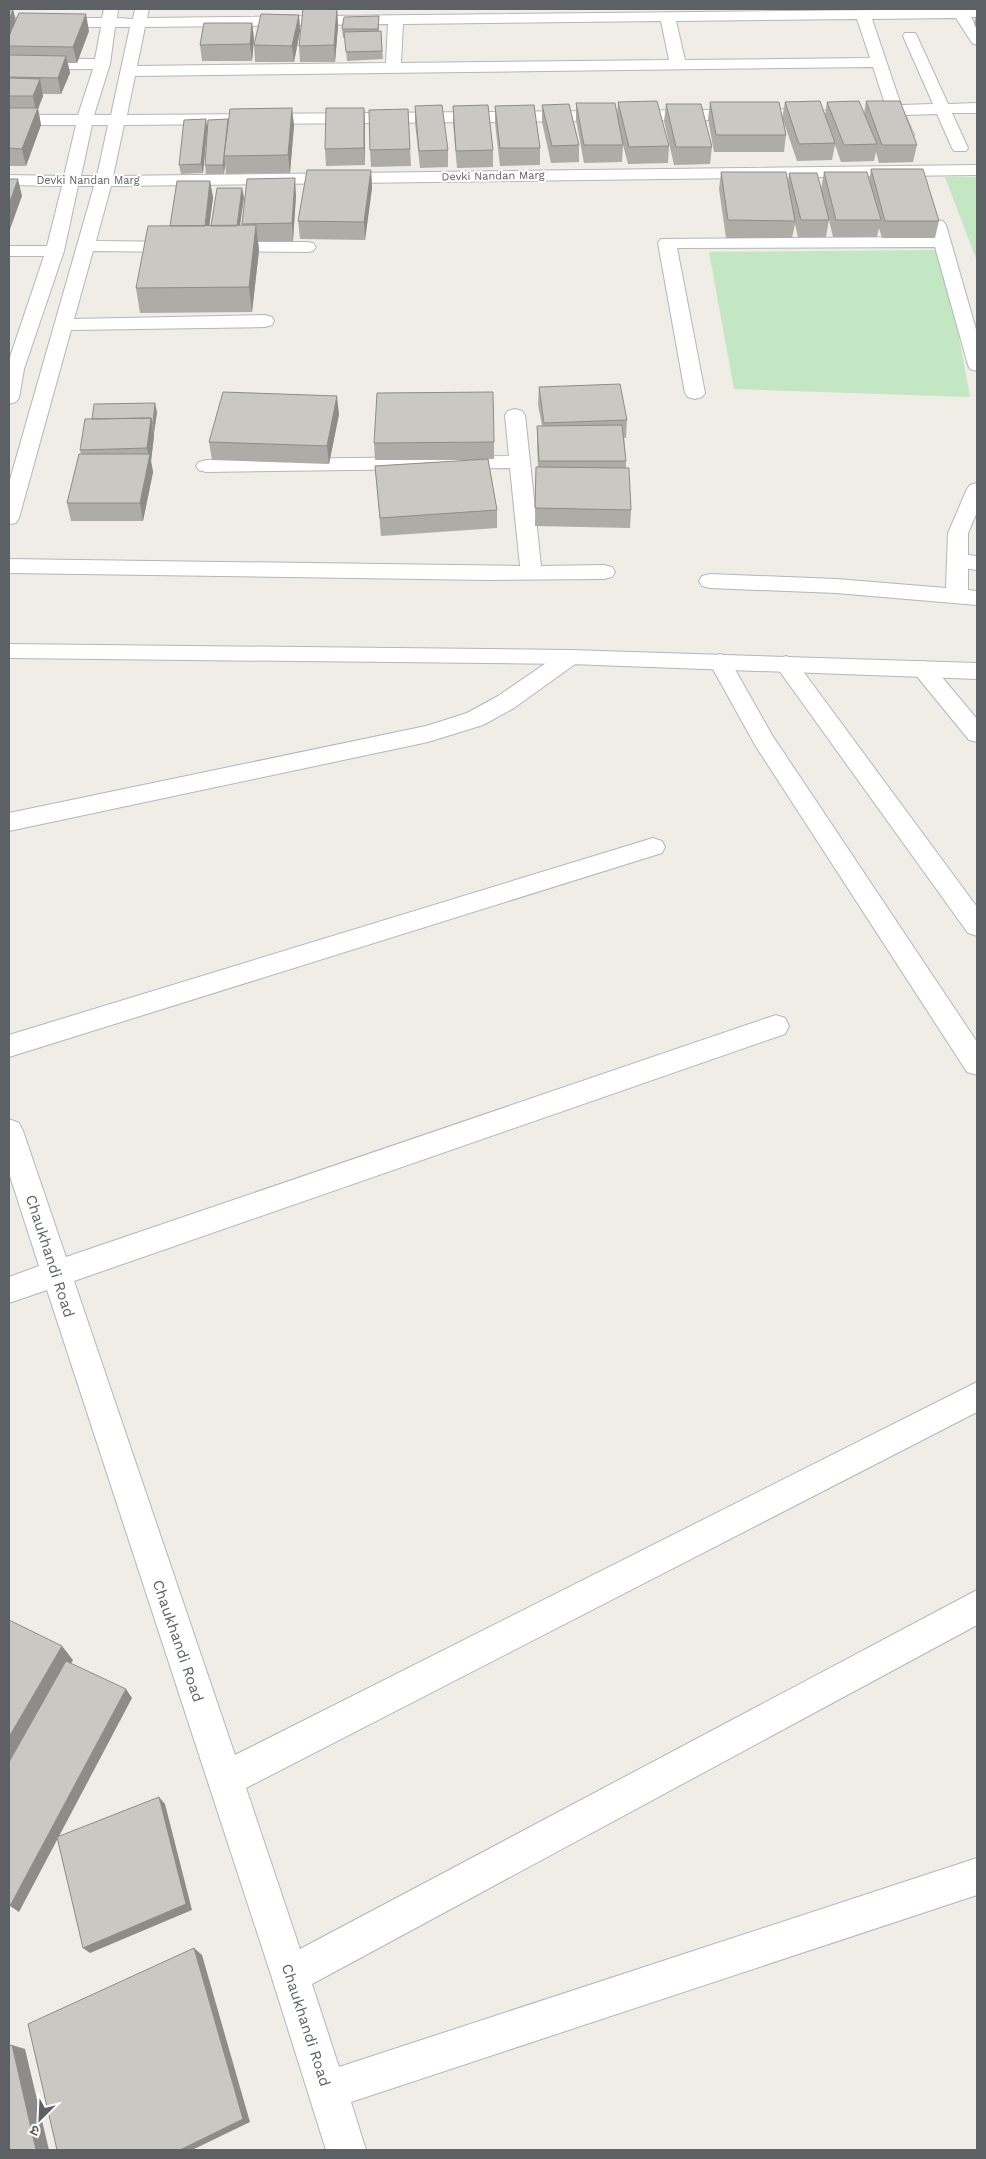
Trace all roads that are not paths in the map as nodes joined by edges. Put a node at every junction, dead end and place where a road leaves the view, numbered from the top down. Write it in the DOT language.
graph roads {
  1 [pos="960,11"];
  2 [pos="977,13"];
  3 [pos="863,15"];
  4 [pos="110,16"];
  5 [pos="141,16"];
  6 [pos="668,17"];
  7 [pos="396,20"];
  8 [pos="9,22"];
  9 [pos="910,36"];
  10 [pos="977,40"];
  11 [pos="879,62"];
  12 [pos="9,64"];
  13 [pos="102,64"];
  14 [pos="678,65"];
  15 [pos="393,69"];
  16 [pos="129,71"];
  17 [pos="942,108"];
  18 [pos="977,108"];
  19 [pos="896,112"];
  20 [pos="837,114"];
  21 [pos="877,114"];
  22 [pos="9,120"];
  23 [pos="85,120"];
  24 [pos="118,120"];
  25 [pos="960,148"];
  26 [pos="977,170"];
  27 [pos="922,171"];
  28 [pos="9,180"];
  29 [pos="72,181"];
  30 [pos="104,181"];
  31 [pos="927,189"];
  32 [pos="932,206"];
  33 [pos="942,242"];
  34 [pos="84,246"];
  35 [pos="307,247"];
  36 [pos="9,251"];
  37 [pos="55,251"];
  38 [pos="265,321"];
  39 [pos="64,325"];
  40 [pos="977,365"];
  41 [pos="12,369"];
  42 [pos="696,393"];
  43 [pos="9,398"];
  44 [pos="515,415"];
  45 [pos="520,462"];
  46 [pos="206,466"];
  47 [pos="977,489"];
  48 [pos="9,518"];
  49 [pos="968,562"];
  50 [pos="9,566"];
  51 [pos="604,572"];
  52 [pos="531,573"];
  53 [pos="710,581"];
  54 [pos="967,597"];
  55 [pos="9,651"];
  56 [pos="570,657"];
  57 [pos="720,662"];
  58 [pos="786,664"];
  59 [pos="923,669"];
  60 [pos="977,671"];
  61 [pos="977,734"];
  62 [pos="9,822"];
  63 [pos="653,847"];
  64 [pos="977,926"];
  65 [pos="776,1026"];
  66 [pos="9,1046"];
  67 [pos="977,1064"];
  68 [pos="9,1131"];
  69 [pos="56,1275"];
  70 [pos="9,1290"];
  71 [pos="977,1396"];
  72 [pos="977,1607"];
  73 [pos="225,1779"];
  74 [pos="977,1877"];
  75 [pos="290,1975"];
  76 [pos="328,2090"];
  77 [pos="346,2150"];
  1 -- 2 [label="street"];
  1 -- 3 [label="street"];
  1 -- 10 [label="street"];
  3 -- 6 [label="street"];
  3 -- 11 [label="street"];
  4 -- 5 [label="street"];
  4 -- 8 [label="street"];
  4 -- 13 [label="street"];
  5 -- 7 [label="street"];
  5 -- 16 [label="street"];
  6 -- 7 [label="street"];
  6 -- 14 [label="street"];
  7 -- 15 [label="street"];
  9 -- 17 [label="street"];
  11 -- 14 [label="street"];
  11 -- 19 [label="street"];
  12 -- 13 [label="street"];
  13 -- 23 [label="street"];
  14 -- 15 [label="street"];
  15 -- 16 [label="street"];
  16 -- 24 [label="street"];
  17 -- 18 [label="street"];
  17 -- 19 [label="street"];
  17 -- 25 [label="street"];
  19 -- 21 [label="street"];
  19 -- 27 [label="street"];
  20 -- 24 [label="street"];
  22 -- 23 [label="street"];
  23 -- 24 [label="street"];
  23 -- 29 [label="street"];
  24 -- 30 [label="street"];
  26 -- 27 [label="street, Devki Nandan Marg"];
  27 -- 30 [label="street, Devki Nandan Marg"];
  27 -- 31 [label="street"];
  28 -- 29 [label="street, Devki Nandan Marg"];
  29 -- 30 [label="street, Devki Nandan Marg"];
  29 -- 37 [label="street"];
  30 -- 34 [label="street"];
  32 -- 33 [label="street"];
  33 -- 40 [label="street"];
  33 -- 42 [label="street"];
  34 -- 35 [label="street"];
  34 -- 39 [label="street"];
  36 -- 37 [label="street"];
  37 -- 41 [label="street"];
  38 -- 39 [label="street"];
  39 -- 48 [label="street"];
  41 -- 43 [label="street"];
  44 -- 45 [label="street"];
  45 -- 46 [label="street"];
  45 -- 52 [label="street"];
  47 -- 49 [label="street"];
  49 -- 54 [label="street"];
  50 -- 52 [label="street"];
  51 -- 52 [label="street"];
  53 -- 54 [label="street"];
  55 -- 56 [label="street"];
  56 -- 57 [label="street"];
  56 -- 62 [label="street"];
  57 -- 58 [label="street"];
  57 -- 67 [label="street"];
  58 -- 59 [label="street"];
  58 -- 64 [label="street"];
  59 -- 60 [label="street"];
  59 -- 61 [label="street"];
  63 -- 66 [label="street"];
  65 -- 69 [label="street"];
  68 -- 69 [label="street, Chaukhandi Road"];
  69 -- 70 [label="street"];
  69 -- 73 [label="street, Chaukhandi Road"];
  71 -- 73 [label="street"];
  72 -- 75 [label="street"];
  73 -- 75 [label="street, Chaukhandi Road"];
  74 -- 76 [label="street"];
  75 -- 76 [label="street, Chaukhandi Road"];
  76 -- 77 [label="street, Chaukhandi Road"];
}
